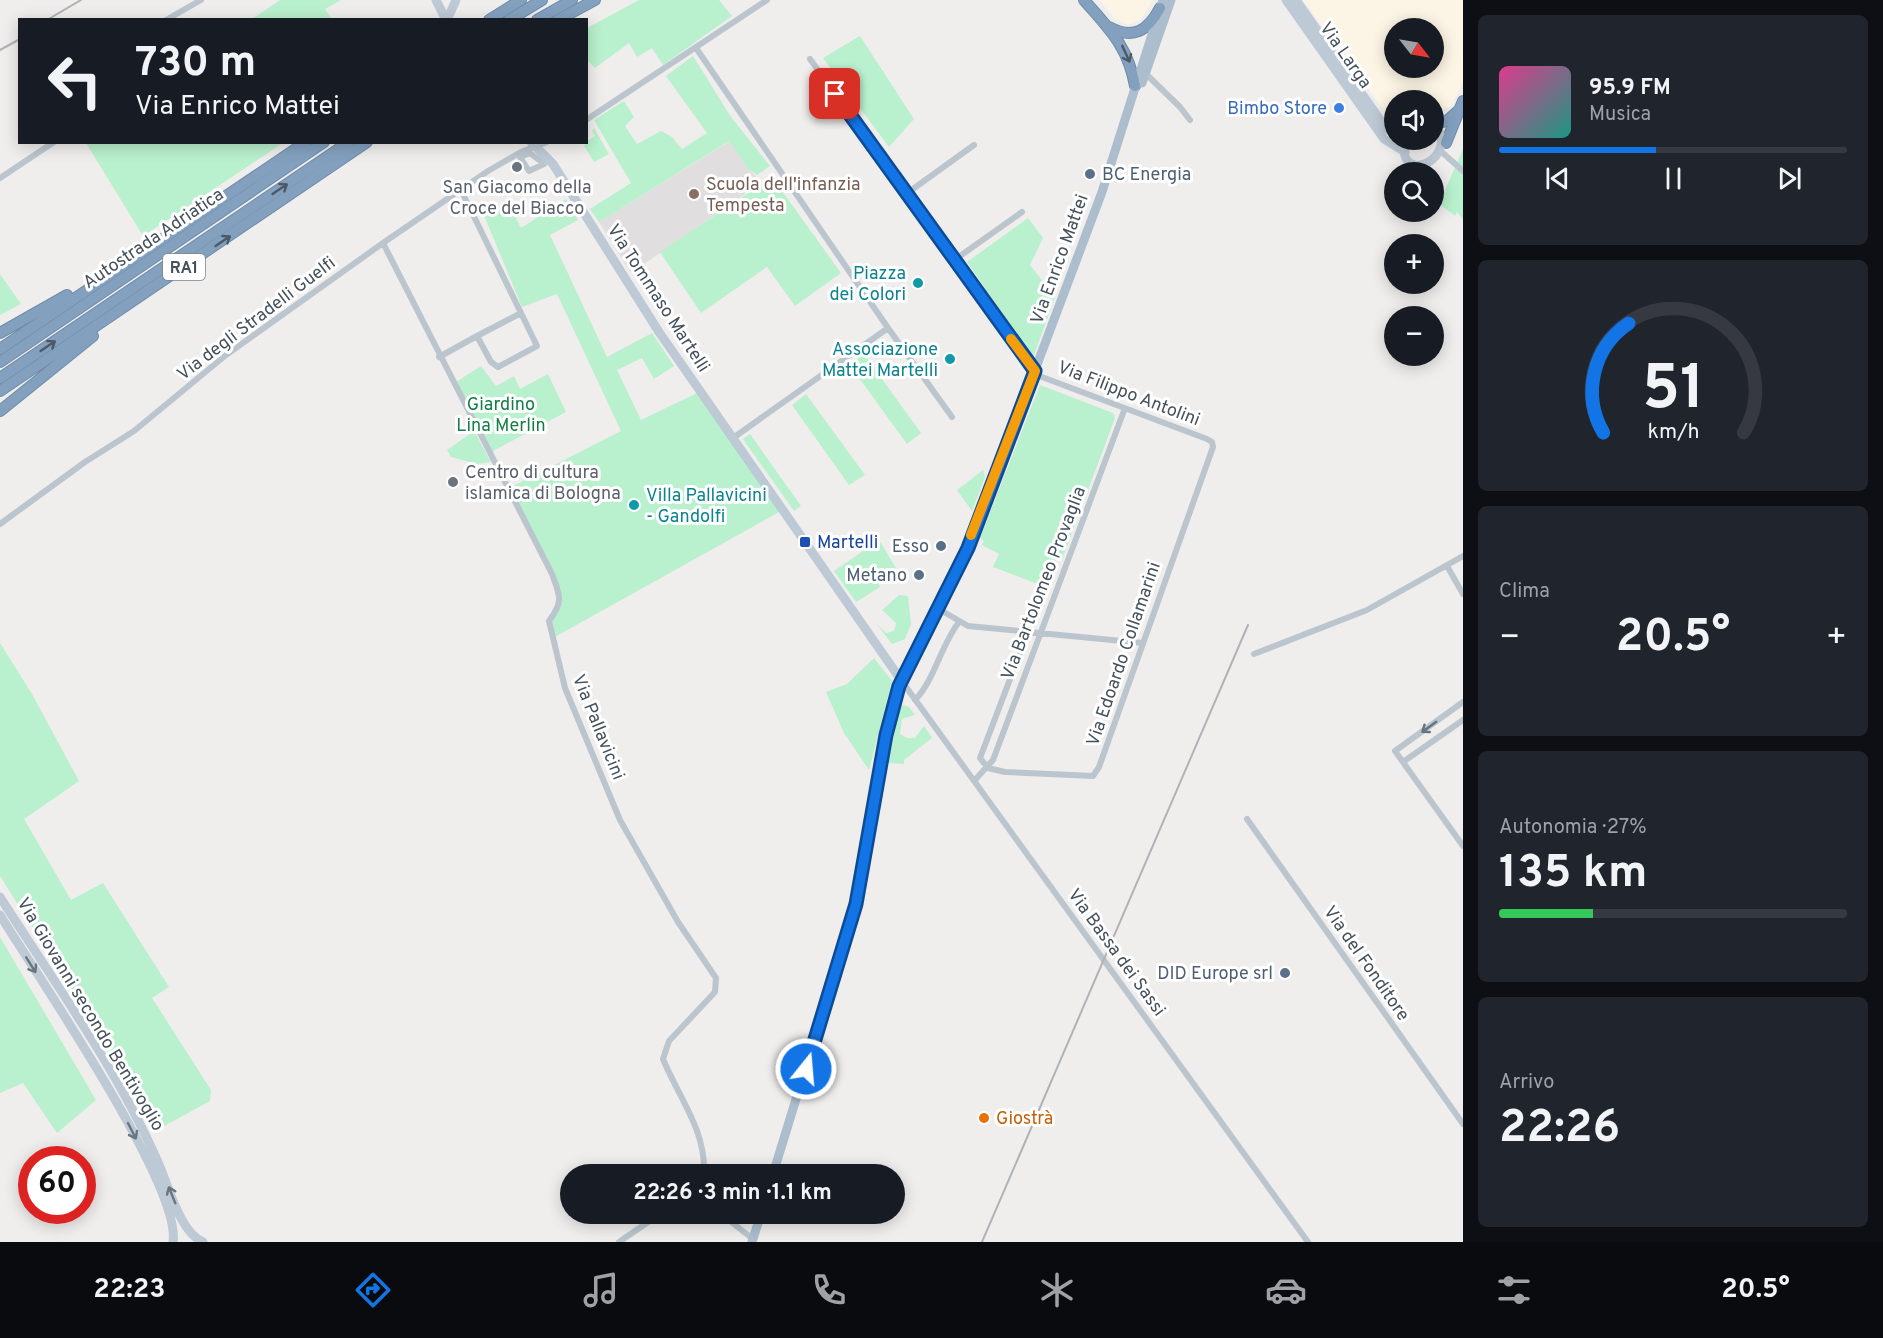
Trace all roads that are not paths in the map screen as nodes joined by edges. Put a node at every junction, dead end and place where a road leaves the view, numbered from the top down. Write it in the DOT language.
graph roads {
  1 [pos="201,0"];
  2 [pos="438,0"];
  3 [pos="456,0"];
  4 [pos="521,0"];
  5 [pos="542,0"];
  6 [pos="572,0"];
  7 [pos="595,0"];
  8 [pos="767,0"];
  9 [pos="1084,0"];
  10 [pos="1172,0"];
  11 [pos="1286,0"];
  12 [pos="1296,0"];
  13 [pos="1162,4"];
  14 [pos="170,18"];
  15 [pos="446,18"];
  16 [pos="448,18"];
  17 [pos="492,18"];
  18 [pos="512,18"];
  19 [pos="540,18"];
  20 [pos="562,18"];
  21 [pos="1108,27"];
  22 [pos="696,48"];
  23 [pos="810,59"];
  24 [pos="1145,74"];
  25 [pos="1135,86"];
  26 [pos="1461,105"];
  27 [pos="588,119"];
  28 [pos="1190,120"];
  29 [pos="1444,121"];
  30 [pos="1384,125"];
  31 [pos="1444,140"];
  32 [pos="51,144"];
  33 [pos="303,144"];
  34 [pos="321,144"];
  35 [pos="346,144"];
  36 [pos="364,144"];
  37 [pos="533,145"];
  38 [pos="974,145"];
  39 [pos="1445,148"];
  40 [pos="1405,152"];
  41 [pos="1113,158"];
  42 [pos="1463,171"];
  43 [pos="0,178"];
  44 [pos="461,190"];
  45 [pos="906,194"];
  46 [pos="1022,212"];
  47 [pos="383,243"];
  48 [pos="953,261"];
  49 [pos="90,288"];
  50 [pos="141,296"];
  51 [pos="521,313"];
  52 [pos="888,328"];
  53 [pos="0,333"];
  54 [pos="477,336"];
  55 [pos="0,348"];
  56 [pos="439,357"];
  57 [pos="0,362"];
  58 [pos="1034,372"];
  59 [pos="0,378"];
  60 [pos="0,391"];
  61 [pos="1125,408"];
  62 [pos="0,411"];
  63 [pos="952,417"];
  64 [pos="734,438"];
  65 [pos="1212,442"];
  66 [pos="0,524"];
  67 [pos="1463,556"];
  68 [pos="1447,566"];
  69 [pos="1463,594"];
  70 [pos="937,608"];
  71 [pos="959,622"];
  72 [pos="1028,632"];
  73 [pos="1040,633"];
  74 [pos="1143,643"];
  75 [pos="1254,654"];
  76 [pos="901,680"];
  77 [pos="915,700"];
  78 [pos="1460,704"];
  79 [pos="1463,714"];
  80 [pos="1463,720"];
  81 [pos="1403,762"];
  82 [pos="988,768"];
  83 [pos="974,781"];
  84 [pos="1248,819"];
  85 [pos="1463,846"];
  86 [pos="0,897"];
  87 [pos="0,915"];
  88 [pos="1463,1124"];
  89 [pos="704,1164"];
  90 [pos="776,1164"];
  91 [pos="646,1224"];
  92 [pos="733,1224"];
  93 [pos="758,1224"];
  94 [pos="753,1241"];
  95 [pos="173,1242"];
  96 [pos="203,1242"];
  97 [pos="620,1242"];
  98 [pos="1308,1242"];
  1 -- 14 [label="street"];
  2 -- 3 [label="main road"];
  2 -- 15 [label="main road"];
  3 -- 16 [label="main road"];
  4 -- 17 [label="highway"];
  5 -- 18 [label="highway"];
  6 -- 19 [label="highway"];
  7 -- 20 [label="highway"];
  8 -- 22 [label="street"];
  9 -- 21 [label="highway"];
  10 -- 24 [label="main road, Via Enrico Mattei"];
  11 -- 40 [label="main road, Via Larga"];
  12 -- 30 [label="main road, Via Larga"];
  13 -- 21 [label="highway"];
  13 -- 25 [label="main road, Via Enrico Mattei"];
  21 -- 25 [label="highway, one-way"];
  22 -- 27 [label="street"];
  22 -- 52 [label="street"];
  23 -- 45 [label="street, Via Enrico Mattei"];
  24 -- 28 [label="street"];
  24 -- 41 [label="main road, Via Enrico Mattei"];
  25 -- 41 [label="main road, Via Enrico Mattei"];
  26 -- 29 [label="highway"];
  26 -- 39 [label="highway"];
  31 -- 39 [label="main road"];
  32 -- 43 [label="street"];
  33 -- 49 [label="highway, RA1"];
  34 -- 57 [label="highway, Autostrada Adriatica"];
  59 -- 35 [label="highway, Autostrada Adriatica, one-way"];
  50 -- 36 [label="highway, RA1, one-way"];
  37 -- 44 [label="street, Via degli Stradelli Guelfi"];
  37 -- 64 [label="main road, Via Tommaso Martelli"];
  38 -- 45 [label="street"];
  39 -- 40 [label="main road, Via Larga"];
  39 -- 42 [label="street"];
  41 -- 58 [label="main road, Via Enrico Mattei"];
  44 -- 47 [label="street, Via degli Stradelli Guelfi"];
  44 -- 51 [label="street"];
  45 -- 48 [label="street, Via Enrico Mattei"];
  46 -- 48 [label="street"];
  47 -- 56 [label="street, Via Pallavicini"];
  47 -- 66 [label="street, Via degli Stradelli Guelfi"];
  48 -- 58 [label="street, Via Enrico Mattei"];
  49 -- 53 [label="highway"];
  49 -- 55 [label="highway, RA1"];
  50 -- 60 [label="highway, RA1"];
  50 -- 62 [label="highway"];
  51 -- 54 [label="street"];
  51 -- 54 [label="street"];
  52 -- 63 [label="street"];
  52 -- 64 [label="street"];
  54 -- 56 [label="street"];
  56 -- 89 [label="street, Via Pallavicini"];
  58 -- 61 [label="street, Via Filippo Antolini"];
  58 -- 70 [label="main road, Via Enrico Mattei"];
  61 -- 65 [label="street, Via Filippo Antolini"];
  61 -- 73 [label="street, Via Bartolomeo Provaglia"];
  64 -- 76 [label="main road, Via Tommaso Martelli"];
  65 -- 74 [label="street, Via Edoardo Collamarini"];
  67 -- 68 [label="street"];
  68 -- 69 [label="street"];
  68 -- 75 [label="street"];
  70 -- 71 [label="street"];
  70 -- 76 [label="main road, Via Enrico Mattei"];
  71 -- 72 [label="street"];
  71 -- 77 [label="street"];
  72 -- 73 [label="street"];
  72 -- 82 [label="street, Via Bartolomeo Provaglia"];
  73 -- 74 [label="street"];
  73 -- 82 [label="street, Via Bartolomeo Provaglia"];
  74 -- 82 [label="street, Via Edoardo Collamarini"];
  76 -- 77 [label="street, Via Bassa dei Sassi"];
  76 -- 90 [label="main road, Via Enrico Mattei"];
  77 -- 83 [label="street, Via Bassa dei Sassi"];
  78 -- 79 [label="street"];
  78 -- 81 [label="street, one-way"];
  80 -- 81 [label="street"];
  81 -- 85 [label="street"];
  82 -- 83 [label="street, Via Bartolomeo Provaglia"];
  83 -- 98 [label="street, Via Bassa dei Sassi"];
  84 -- 88 [label="street, Via del Fonditore"];
  96 -- 86 [label="main road, Via Giovanni secondo Bentivoglio, one-way"];
  87 -- 95 [label="main road, Via Giovanni secondo Bentivoglio, one-way"];
  91 -- 97 [label="street"];
  92 -- 94 [label="street"];
  93 -- 94 [label="main road"];
}
